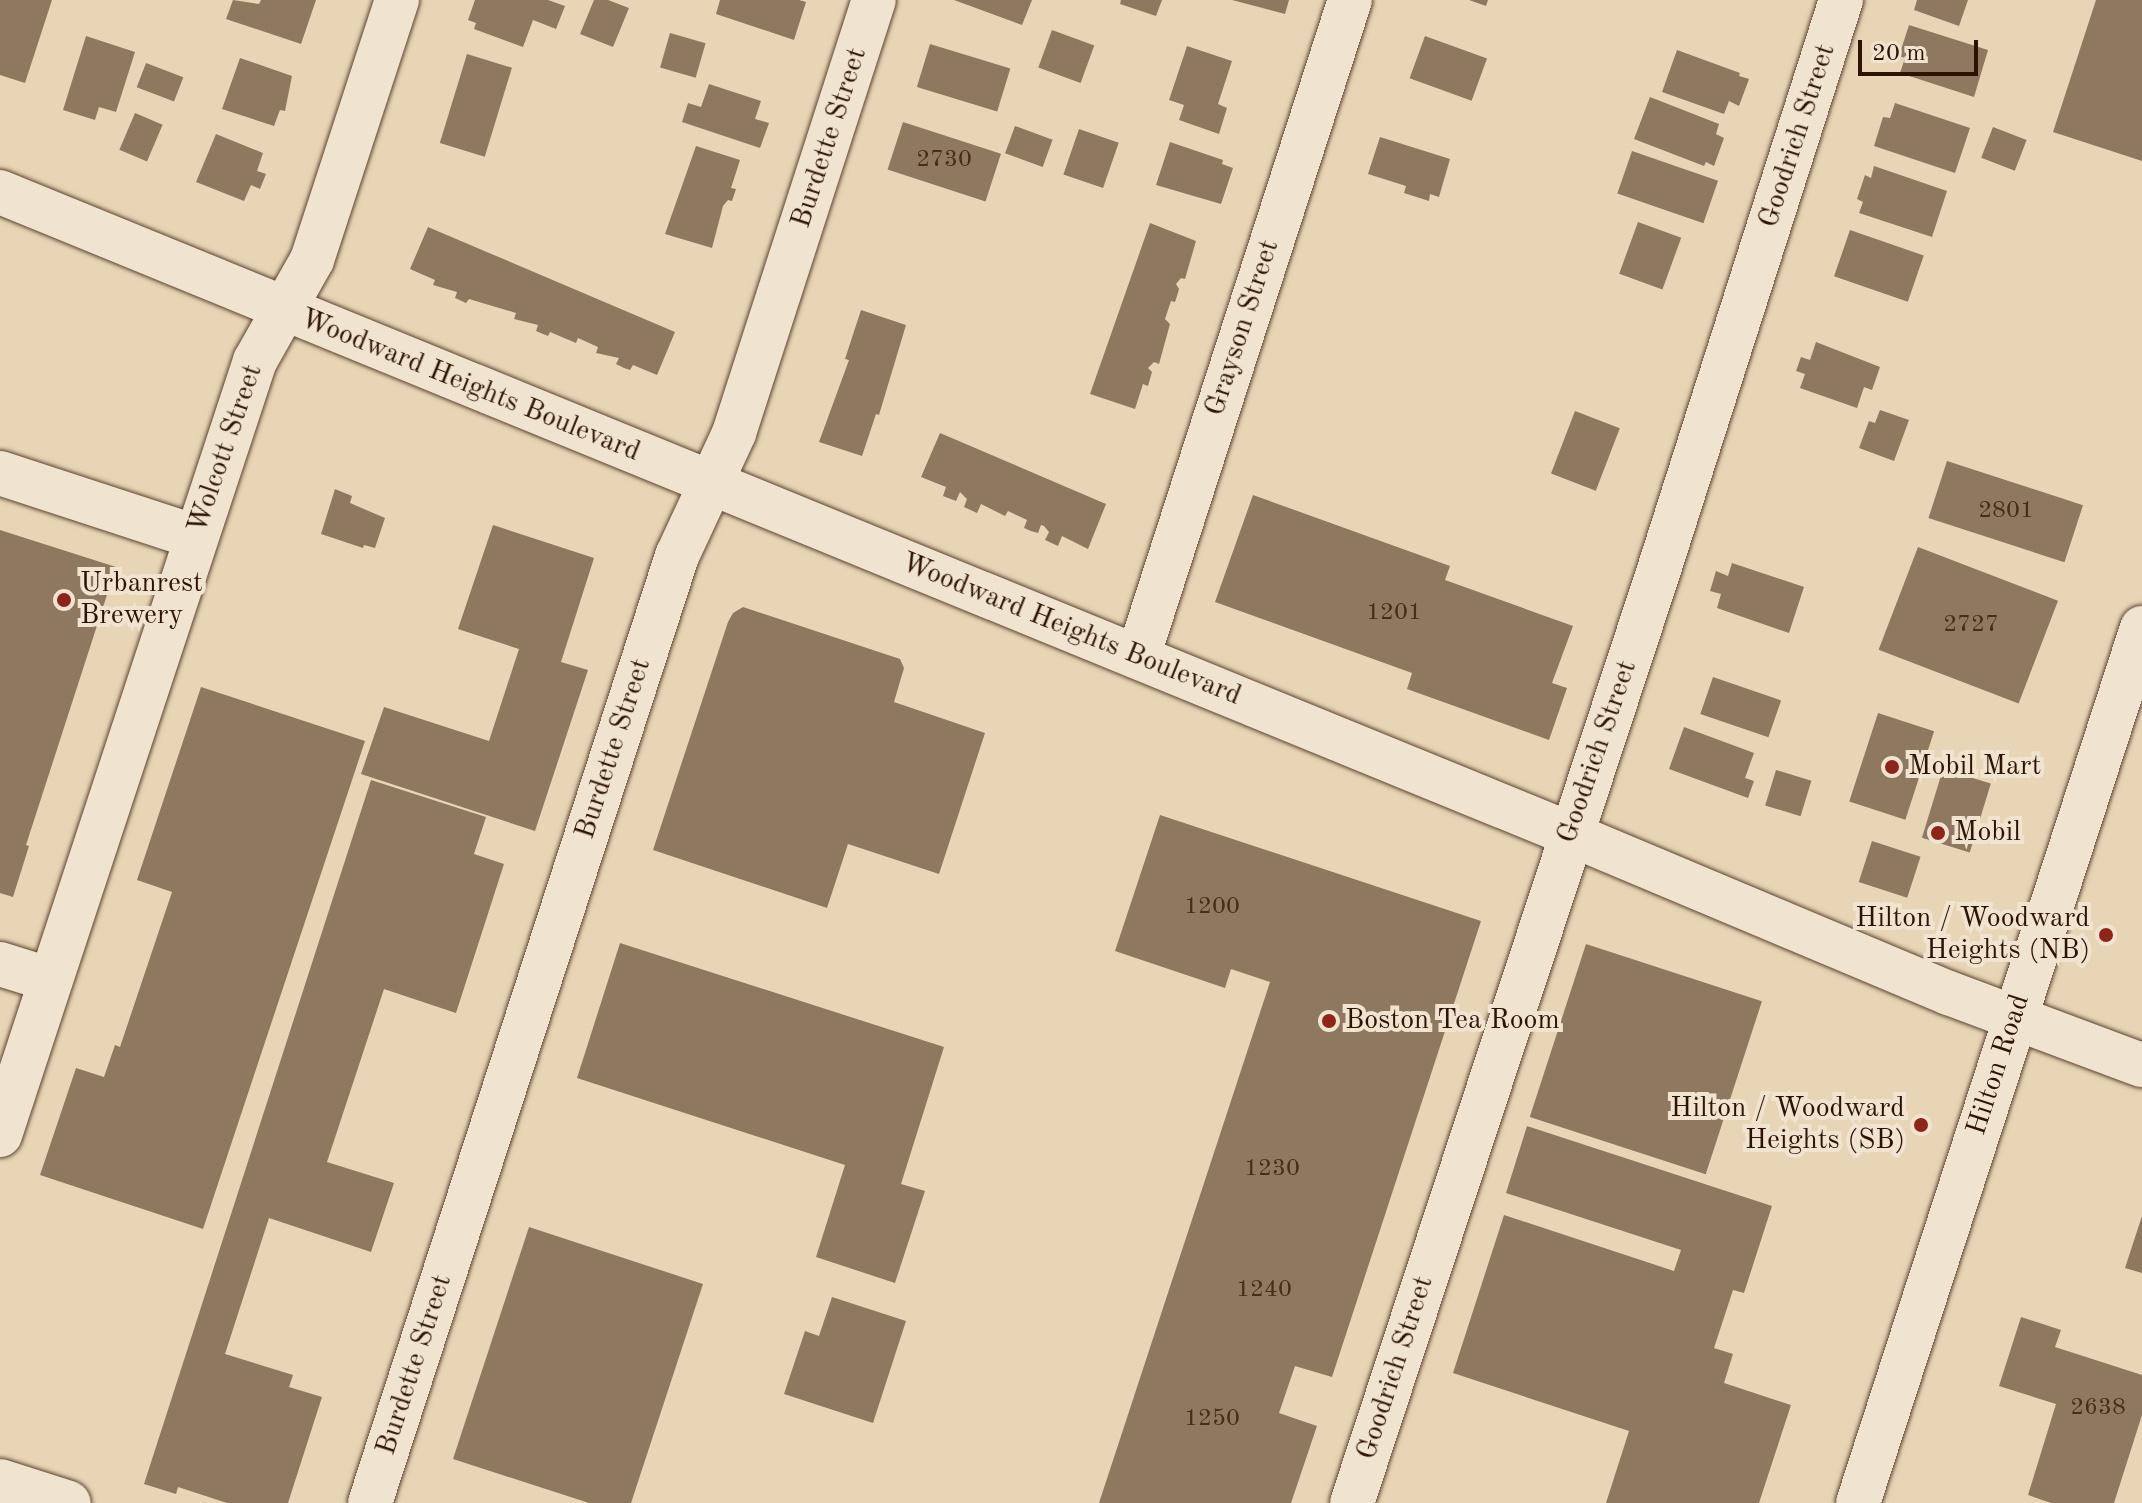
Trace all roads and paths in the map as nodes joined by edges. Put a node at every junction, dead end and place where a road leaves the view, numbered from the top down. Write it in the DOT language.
graph roads {
  1 [pos="397,0"];
  2 [pos="874,0"];
  3 [pos="1350,0"];
  4 [pos="1841,0"];
  5 [pos="0,192"];
  6 [pos="285,310"];
  7 [pos="0,473"];
  8 [pos="710,483"];
  9 [pos="196,537"];
  10 [pos="2142,628"];
  11 [pos="1138,657"];
  12 [pos="1570,834"];
  13 [pos="0,964"];
  14 [pos="51,980"];
  15 [pos="2014,1018"];
  16 [pos="2142,1065"];
  17 [pos="0,1135"];
  18 [pos="0,1481"];
  19 [pos="69,1503"];
  20 [pos="370,1503"];
  21 [pos="1352,1503"];
  22 [pos="1858,1503"];
  1 -- 6 [label="street, Wolcott Street"];
  2 -- 8 [label="street, Burdette Street"];
  3 -- 11 [label="street, Grayson Street"];
  4 -- 12 [label="street, Goodrich Street"];
  5 -- 6 [label="street, Woodward Heights Boulevard"];
  6 -- 8 [label="street, Woodward Heights Boulevard"];
  6 -- 9 [label="street, Wolcott Street"];
  7 -- 9 [label="street"];
  8 -- 11 [label="street, Woodward Heights Boulevard"];
  8 -- 20 [label="street, Burdette Street"];
  9 -- 14 [label="street, Wolcott Street"];
  10 -- 15 [label="street, Hilton Road"];
  11 -- 12 [label="street, Woodward Heights Boulevard"];
  12 -- 15 [label="street, Woodward Heights Boulevard"];
  12 -- 21 [label="street, Goodrich Street"];
  13 -- 14 [label="street"];
  14 -- 17 [label="street, Wolcott Street"];
  15 -- 16 [label="street, Woodward Heights Boulevard"];
  15 -- 22 [label="street, Hilton Road"];
  18 -- 19 [label="street"];
}
